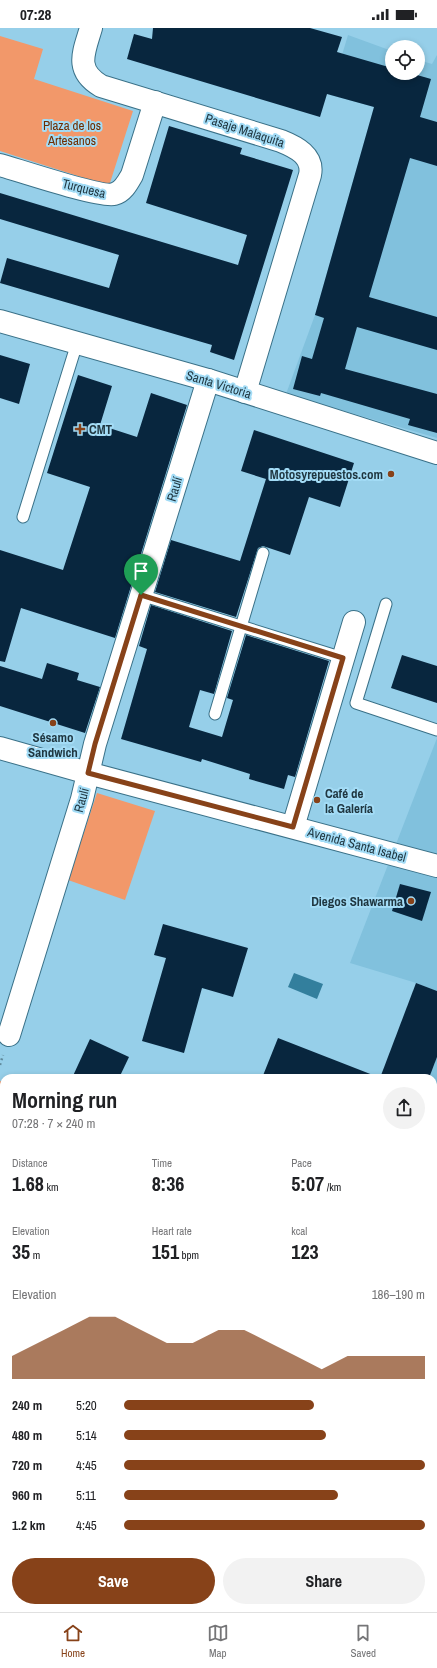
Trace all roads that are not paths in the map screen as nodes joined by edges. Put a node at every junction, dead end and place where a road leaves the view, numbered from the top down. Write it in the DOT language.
graph roads {
  1 [pos="92,28"];
  2 [pos="155,102"];
  3 [pos="0,165"];
  4 [pos="0,321"];
  5 [pos="77,343"];
  6 [pos="208,380"];
  7 [pos="245,392"];
  8 [pos="437,453"];
  9 [pos="23,517"];
  10 [pos="263,553"];
  11 [pos="141,595"];
  12 [pos="386,604"];
  13 [pos="354,622"];
  14 [pos="241,626"];
  15 [pos="343,658"];
  16 [pos="215,714"];
  17 [pos="437,730"];
  18 [pos="0,748"];
  19 [pos="88,773"];
  20 [pos="293,827"];
  21 [pos="437,866"];
  22 [pos="9,1035"];
  1 -- 2 [label="street, Pasaje Malaquita"];
  2 -- 3 [label="street, Turquesa"];
  2 -- 7 [label="street, Pasaje Malaquita"];
  4 -- 5 [label="street, Santa Victoria"];
  5 -- 6 [label="street, Santa Victoria"];
  5 -- 9 [label="lane"];
  6 -- 7 [label="street, Santa Victoria"];
  6 -- 11 [label="street, Raulí"];
  7 -- 8 [label="street, Santa Victoria"];
  10 -- 14 [label="lane"];
  11 -- 14 [label="lane"];
  11 -- 19 [label="street, Raulí"];
  12 -- 17 [label="lane"];
  13 -- 15 [label="street"];
  14 -- 15 [label="lane"];
  14 -- 16 [label="lane"];
  15 -- 20 [label="street"];
  18 -- 19 [label="street, Avenida Santa Isabel"];
  19 -- 20 [label="street, Avenida Santa Isabel"];
  19 -- 22 [label="street, Raulí"];
  20 -- 21 [label="street, Avenida Santa Isabel"];
}
